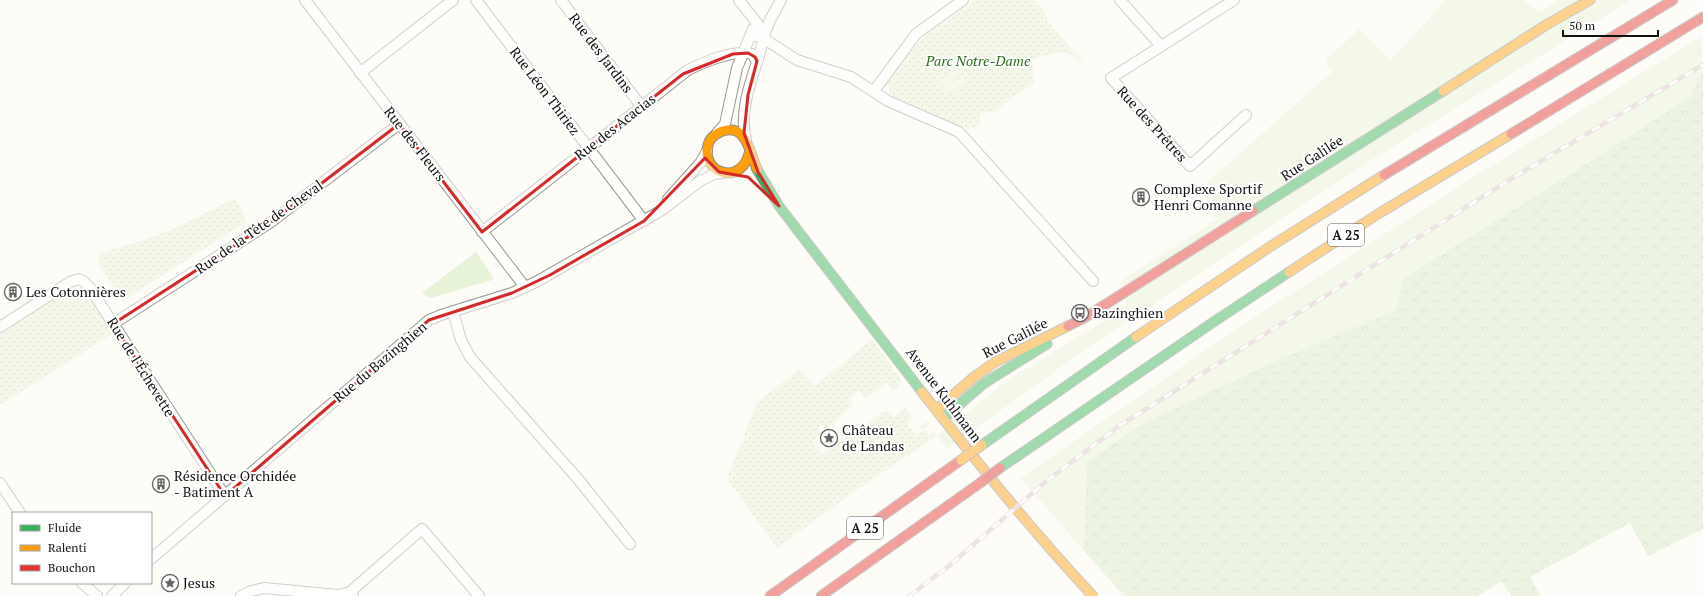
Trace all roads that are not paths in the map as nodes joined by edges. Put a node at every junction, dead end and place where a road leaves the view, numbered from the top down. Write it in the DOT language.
graph roads {
  1 [pos="305,0"];
  2 [pos="453,0"];
  3 [pos="476,0"];
  4 [pos="561,0"];
  5 [pos="739,0"];
  6 [pos="781,0"];
  7 [pos="962,0"];
  8 [pos="1120,0"];
  9 [pos="1234,0"];
  10 [pos="1574,0"];
  11 [pos="1590,0"];
  12 [pos="1673,0"];
  13 [pos="1703,17"];
  14 [pos="752,19"];
  15 [pos="1546,25"];
  16 [pos="751,34"];
  17 [pos="763,38"];
  18 [pos="1162,46"];
  19 [pos="742,52"];
  20 [pos="757,61"];
  21 [pos="360,73"];
  22 [pos="874,91"];
  23 [pos="641,106"];
  24 [pos="1246,115"];
  25 [pos="399,124"];
  26 [pos="717,134"];
  27 [pos="746,139"];
  28 [pos="588,148"];
  29 [pos="750,149"];
  30 [pos="707,152"];
  31 [pos="722,173"];
  32 [pos="733,173"];
  33 [pos="779,206"];
  34 [pos="644,221"];
  35 [pos="482,232"];
  36 [pos="1093,281"];
  37 [pos="525,288"];
  38 [pos="453,311"];
  39 [pos="113,324"];
  40 [pos="1071,326"];
  41 [pos="0,327"];
  42 [pos="937,408"];
  43 [pos="944,418"];
  44 [pos="0,483"];
  45 [pos="224,496"];
  46 [pos="19,512"];
  47 [pos="630,544"];
  48 [pos="152,558"];
  49 [pos="83,584"];
  50 [pos="125,584"];
  51 [pos="352,594"];
  52 [pos="97,596"];
  53 [pos="112,596"];
  54 [pos="241,596"];
  55 [pos="479,596"];
  56 [pos="770,596"];
  57 [pos="821,596"];
  58 [pos="1093,596"];
  1 -- 21 [label="street, Rue des Fleurs"];
  2 -- 21 [label="street"];
  3 -- 28 [label="street, Rue Léon Thiriez"];
  4 -- 23 [label="street, Rue des Jardins"];
  5 -- 14 [label="street"];
  6 -- 17 [label="street"];
  7 -- 22 [label="street"];
  8 -- 18 [label="street"];
  9 -- 18 [label="street"];
  10 -- 15 [label="main road, Rue Galilée"];
  11 -- 15 [label="main road, Rue Galilée"];
  12 -- 56 [label="main road, A 25, bridge"];
  13 -- 57 [label="main road, A 25, bridge"];
  14 -- 16 [label="street"];
  14 -- 17 [label="street"];
  15 -- 40 [label="main road, Rue Galilée"];
  16 -- 17 [label="street"];
  16 -- 19 [label="street"];
  17 -- 20 [label="street"];
  17 -- 22 [label="street"];
  18 -- 24 [label="street, Rue des Prêtres"];
  19 -- 20 [label="street"];
  19 -- 23 [label="street, Rue des Acacias"];
  19 -- 26 [label="street"];
  20 -- 27 [label="street"];
  21 -- 25 [label="street, Rue des Fleurs"];
  22 -- 36 [label="street"];
  23 -- 28 [label="street, Rue des Acacias"];
  25 -- 35 [label="street, Rue des Fleurs"];
  25 -- 39 [label="street, Rue de la Tête de Cheval"];
  26 -- 27 [label="main road"];
  26 -- 30 [label="main road"];
  27 -- 29 [label="main road"];
  28 -- 34 [label="street, Rue Léon Thiriez"];
  28 -- 35 [label="street, Rue des Acacias"];
  29 -- 32 [label="main road"];
  29 -- 33 [label="main road, Avenue Kuhlmann"];
  30 -- 31 [label="main road"];
  30 -- 34 [label="street, Rue du Bazinghien"];
  31 -- 32 [label="main road"];
  31 -- 34 [label="street, Rue du Bazinghien"];
  32 -- 33 [label="main road, Avenue Kuhlmann"];
  33 -- 42 [label="main road, Avenue Kuhlmann"];
  34 -- 37 [label="street, Rue du Bazinghien"];
  35 -- 37 [label="street, Rue des Fleurs"];
  37 -- 38 [label="street, Rue du Bazinghien"];
  38 -- 45 [label="street, Rue du Bazinghien"];
  38 -- 47 [label="street"];
  39 -- 41 [label="street, Rue de l'Échevette"];
  39 -- 45 [label="street, Rue de l'Échevette"];
  40 -- 42 [label="main road, Rue Galilée"];
  40 -- 43 [label="main road, Rue Galilée"];
  42 -- 43 [label="main road, Avenue Kuhlmann"];
  43 -- 58 [label="main road, Avenue Kuhlmann"];
  44 -- 46 [label="street"];
  45 -- 48 [label="street, Rue du Bazinghien"];
  49 -- 52 [label="street"];
  50 -- 53 [label="street"];
  51 -- 54 [label="street"];
  51 -- 55 [label="street"];
}
